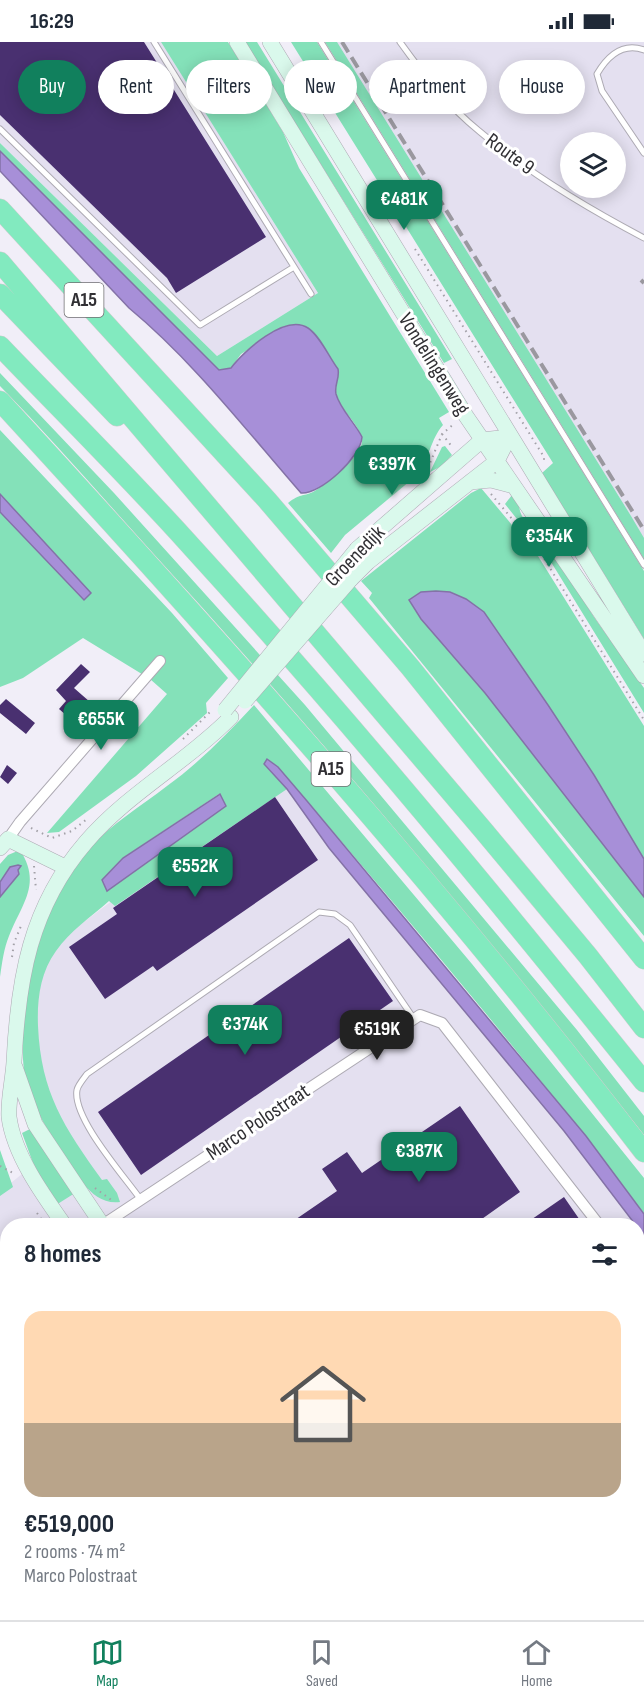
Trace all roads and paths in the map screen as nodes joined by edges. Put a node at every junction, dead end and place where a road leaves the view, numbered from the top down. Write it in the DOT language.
graph roads {
  1 [pos="154,42"];
  2 [pos="237,42"];
  3 [pos="270,42"];
  4 [pos="321,42"];
  5 [pos="400,42"];
  6 [pos="644,50"];
  7 [pos="0,129"];
  8 [pos="634,138"];
  9 [pos="644,143"];
  10 [pos="644,153"];
  11 [pos="0,209"];
  12 [pos="644,238"];
  13 [pos="0,262"];
  14 [pos="294,267"];
  15 [pos="0,294"];
  16 [pos="311,294"];
  17 [pos="0,346"];
  18 [pos="0,401"];
  19 [pos="442,434"];
  20 [pos="509,437"];
  21 [pos="482,440"];
  22 [pos="497,461"];
  23 [pos="423,475"];
  24 [pos="470,482"];
  25 [pos="514,486"];
  26 [pos="498,502"];
  27 [pos="250,555"];
  28 [pos="644,565"];
  29 [pos="644,654"];
  30 [pos="160,661"];
  31 [pos="644,676"];
  32 [pos="228,713"];
  33 [pos="644,720"];
  34 [pos="20,822"];
  35 [pos="46,837"];
  36 [pos="4,843"];
  37 [pos="65,867"];
  38 [pos="644,959"];
  39 [pos="414,1019"];
  40 [pos="644,1028"];
  41 [pos="14,1065"];
  42 [pos="644,1082"];
  43 [pos="644,1152"];
  44 [pos="0,1166"];
  45 [pos="16,1173"];
  46 [pos="141,1200"];
  47 [pos="60,1218"];
  48 [pos="97,1218"];
  49 [pos="113,1218"];
  50 [pos="594,1218"];
  1 -- 14 [label="lane"];
  2 -- 21 [label="main road, Vondelingenweg"];
  3 -- 20 [label="main road, Vondelingenweg"];
  4 -- 28 [label="lane"];
  5 -- 12 [label="lane, Route 9"];
  6 -- 8 [label="lane"];
  7 -- 14 [label="lane"];
  8 -- 9 [label="lane"];
  8 -- 10 [label="lane"];
  11 -- 38 [label="highway, A15"];
  13 -- 27 [label="highway, A15"];
  14 -- 16 [label="lane"];
  15 -- 27 [label="highway, A15"];
  17 -- 42 [label="highway, A15"];
  18 -- 43 [label="highway, A15"];
  19 -- 23 [label="path"];
  20 -- 21 [label="main road"];
  20 -- 22 [label="main road, Groenedijk"];
  20 -- 29 [label="main road, Vondelingenweg"];
  21 -- 22 [label="main road, Vondelingenweg"];
  21 -- 32 [label="main road, Groenedijk, bridge"];
  22 -- 24 [label="main road, Groenedijk"];
  22 -- 25 [label="main road, Vondelingenweg"];
  24 -- 25 [label="main road"];
  24 -- 32 [label="main road, Groenedijk, bridge"];
  25 -- 31 [label="main road, Vondelingenweg"];
  26 -- 33 [label="path"];
  27 -- 40 [label="highway, A15"];
  30 -- 34 [label="street"];
  32 -- 37 [label="main road, Groenedijk"];
  34 -- 35 [label="path"];
  34 -- 36 [label="street"];
  36 -- 37 [label="main road"];
  37 -- 41 [label="main road, Groenedijk"];
  39 -- 46 [label="street, Marco Polostraat"];
  39 -- 46 [label="lane"];
  39 -- 50 [label="street"];
  41 -- 47 [label="main road, Groenedijk"];
  41 -- 48 [label="main road"];
  44 -- 45 [label="path"];
  46 -- 49 [label="street, Marco Polostraat"];
}
